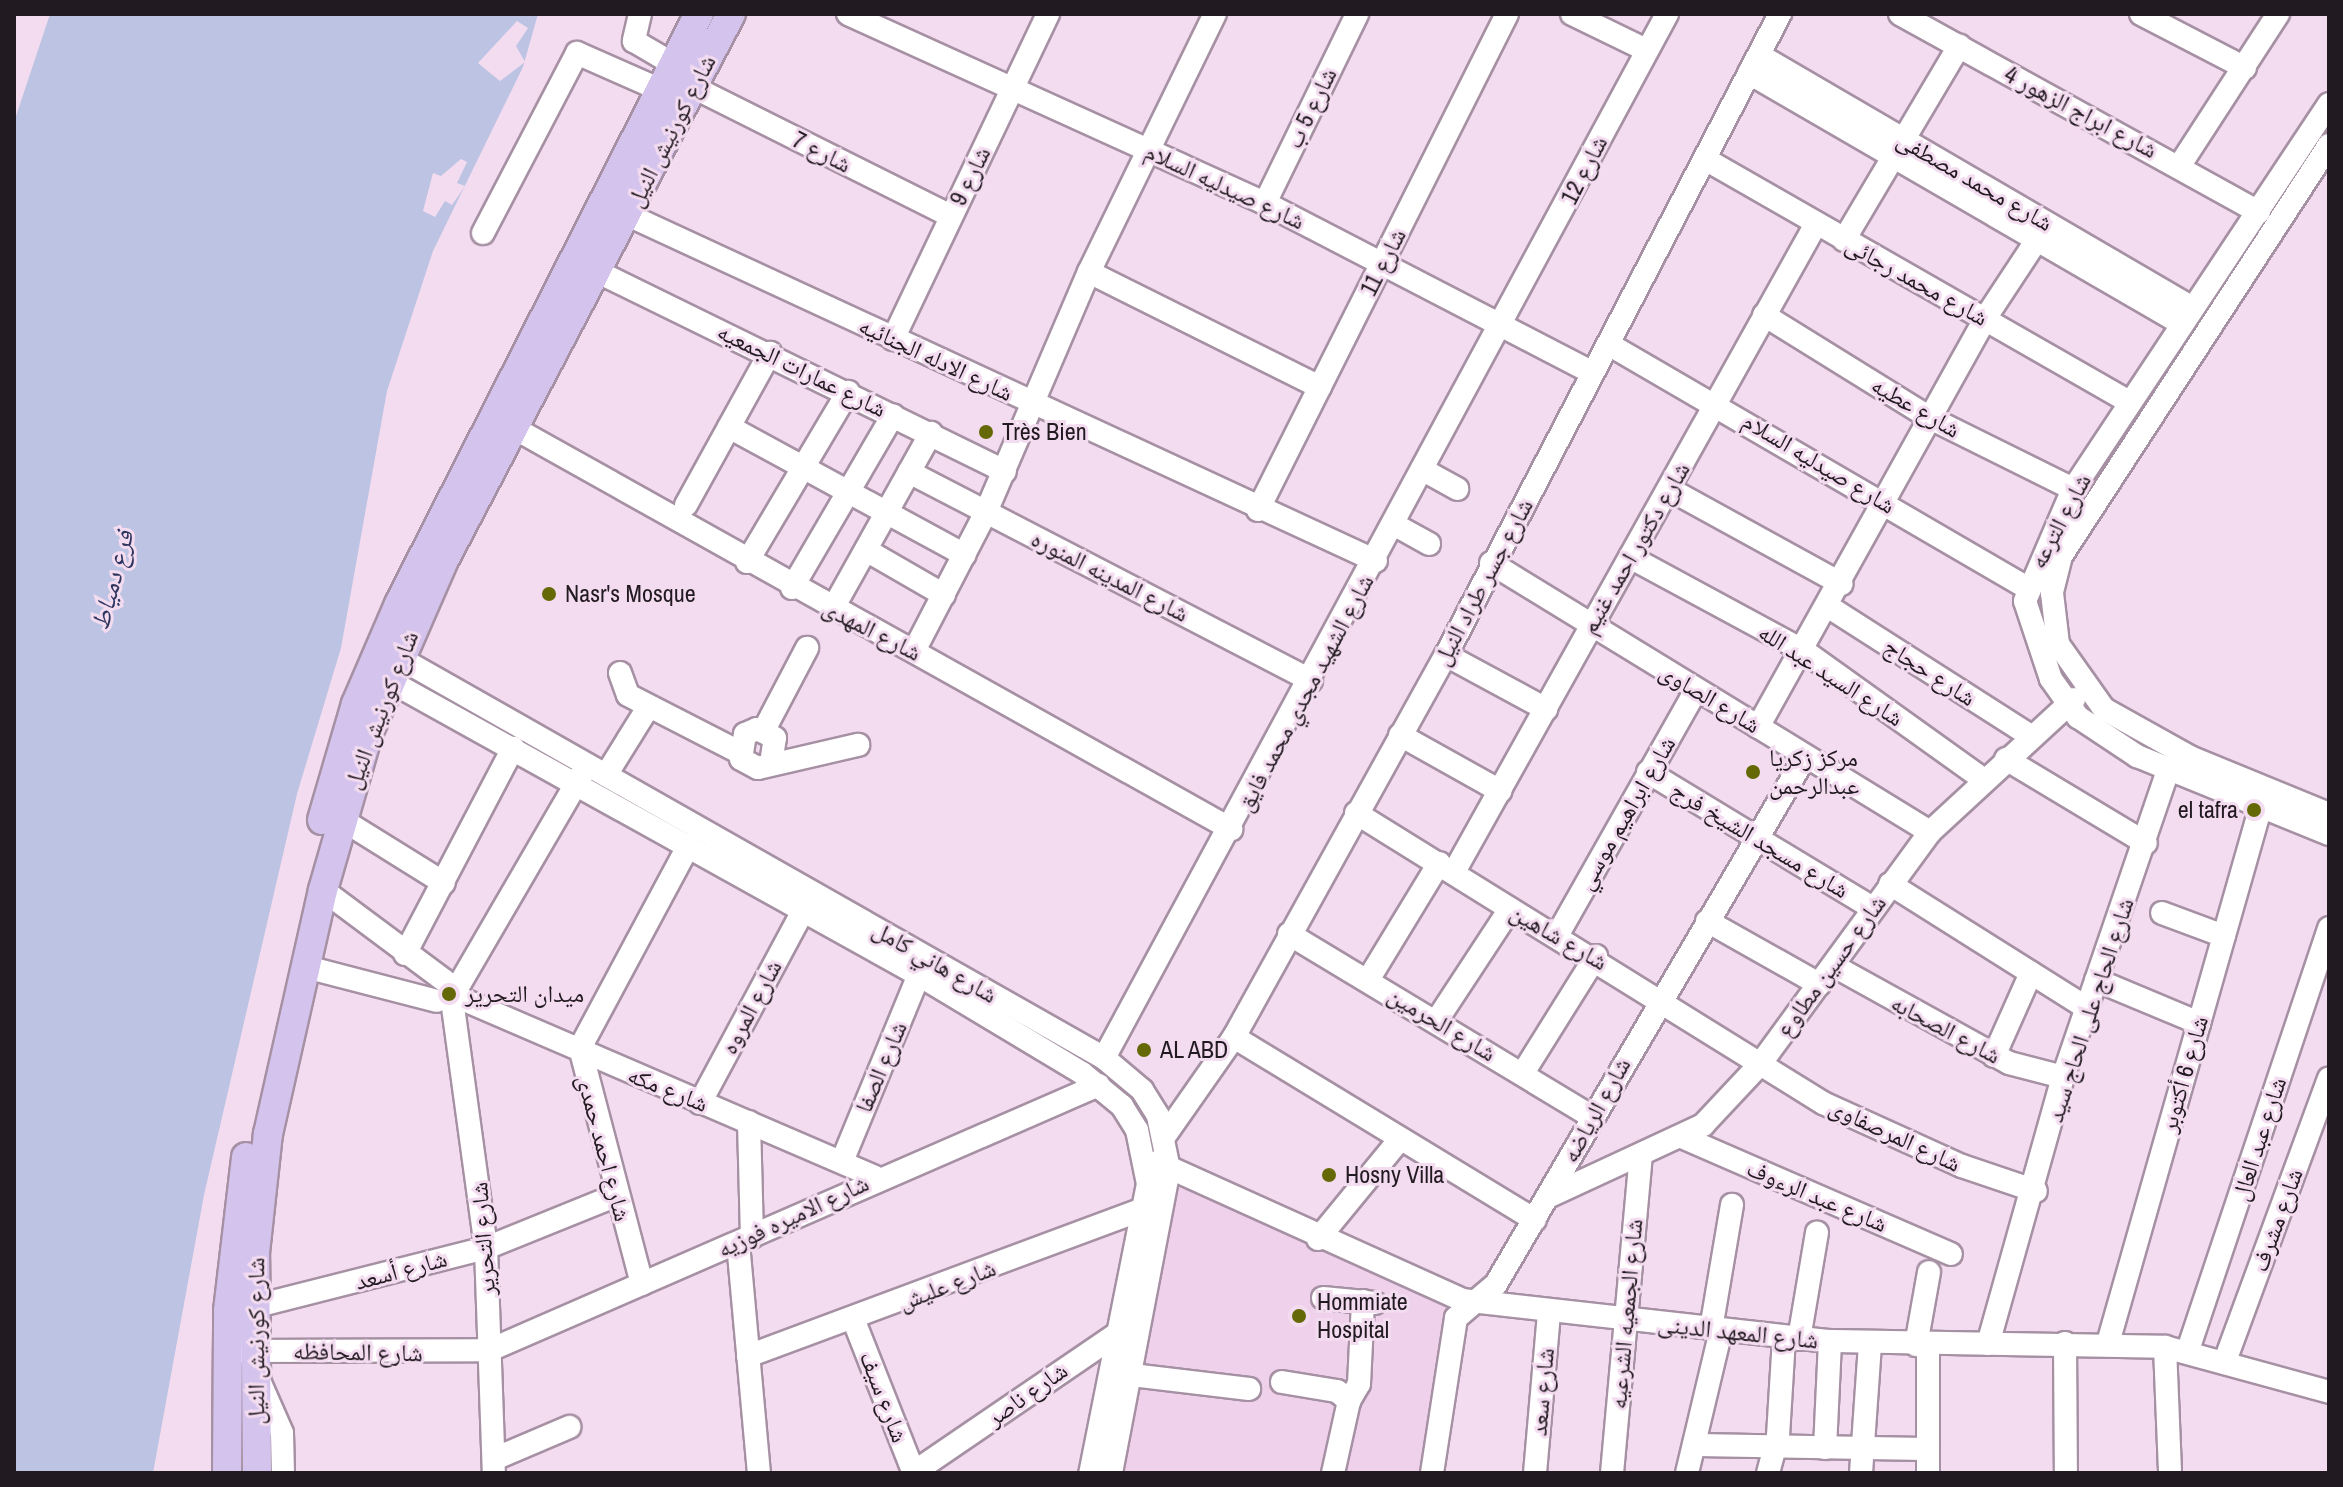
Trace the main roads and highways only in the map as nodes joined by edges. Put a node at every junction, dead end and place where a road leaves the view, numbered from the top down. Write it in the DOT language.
graph roads {
  1 [pos="699,14"];
  2 [pos="731,14"];
  3 [pos="384,664"];
  4 [pos="242,1310"];
  5 [pos="227,1473"];
  6 [pos="257,1473"];
  1 -- 3 [label="main road, شارع كورنيش النيل"];
  2 -- 3 [label="main road, شارع كورنيش النيل"];
  3 -- 4 [label="main road, شارع كورنيش النيل"];
  3 -- 4 [label="main road, شارع كورنيش النيل"];
  4 -- 5 [label="main road, شارع كورنيش النيل"];
  4 -- 6 [label="main road, شارع كورنيش النيل"];
}
